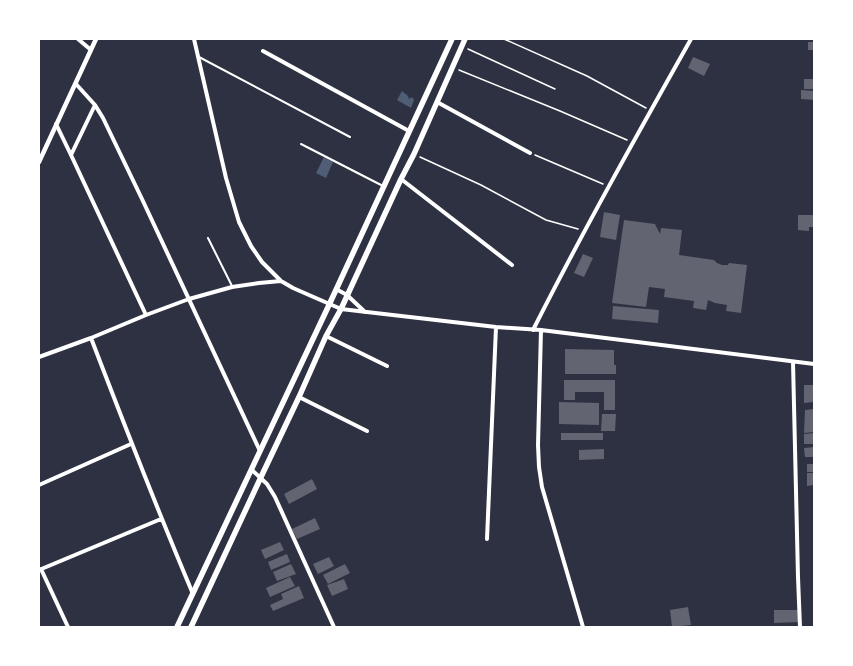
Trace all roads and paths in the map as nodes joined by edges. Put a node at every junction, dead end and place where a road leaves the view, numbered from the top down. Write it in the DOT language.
graph roads {
  1 [pos="78,39"];
  2 [pos="96,39"];
  3 [pos="194,39"];
  4 [pos="452,39"];
  5 [pos="465,39"];
  6 [pos="504,39"];
  7 [pos="691,39"];
  8 [pos="462,46"];
  9 [pos="91,50"];
  10 [pos="263,51"];
  11 [pos="198,56"];
  12 [pos="453,67"];
  13 [pos="76,84"];
  14 [pos="555,89"];
  15 [pos="437,102"];
  16 [pos="95,105"];
  17 [pos="651,110"];
  18 [pos="56,124"];
  19 [pos="409,132"];
  20 [pos="350,137"];
  21 [pos="632,143"];
  22 [pos="301,144"];
  23 [pos="530,153"];
  24 [pos="414,154"];
  25 [pos="71,155"];
  26 [pos="39,162"];
  27 [pos="401,179"];
  28 [pos="384,186"];
  29 [pos="608,186"];
  30 [pos="584,231"];
  31 [pos="208,238"];
  32 [pos="512,265"];
  33 [pos="281,281"];
  34 [pos="232,287"];
  35 [pos="336,289"];
  36 [pos="347,295"];
  37 [pos="189,299"];
  38 [pos="329,305"];
  39 [pos="340,309"];
  40 [pos="365,312"];
  41 [pos="146,315"];
  42 [pos="496,327"];
  43 [pos="533,330"];
  44 [pos="541,330"];
  45 [pos="326,336"];
  46 [pos="91,338"];
  47 [pos="39,356"];
  48 [pos="793,362"];
  49 [pos="814,364"];
  50 [pos="387,366"];
  51 [pos="299,397"];
  52 [pos="367,431"];
  53 [pos="131,444"];
  54 [pos="260,451"];
  55 [pos="252,470"];
  56 [pos="260,478"];
  57 [pos="39,485"];
  58 [pos="161,520"];
  59 [pos="487,539"];
  60 [pos="40,570"];
  61 [pos="193,594"];
  62 [pos="68,627"];
  63 [pos="177,627"];
  64 [pos="191,627"];
  65 [pos="334,627"];
  66 [pos="583,627"];
  67 [pos="800,627"];
  1 -- 9 [label="street"];
  2 -- 9 [label="street"];
  3 -- 11 [label="street"];
  4 -- 19 [label="main road"];
  5 -- 8 [label="main road"];
  6 -- 17 [label="path"];
  7 -- 17 [label="street"];
  8 -- 12 [label="main road"];
  8 -- 14 [label="path"];
  9 -- 13 [label="street"];
  10 -- 19 [label="street"];
  11 -- 20 [label="lane"];
  11 -- 33 [label="street"];
  12 -- 15 [label="main road"];
  12 -- 21 [label="path"];
  13 -- 16 [label="street"];
  13 -- 18 [label="street"];
  15 -- 23 [label="street"];
  15 -- 24 [label="main road"];
  16 -- 25 [label="street"];
  16 -- 37 [label="street"];
  17 -- 21 [label="street"];
  18 -- 25 [label="street"];
  18 -- 26 [label="street"];
  19 -- 28 [label="main road"];
  21 -- 29 [label="street"];
  22 -- 28 [label="lane"];
  23 -- 29 [label="path"];
  24 -- 27 [label="main road"];
  24 -- 30 [label="path"];
  25 -- 41 [label="street"];
  27 -- 32 [label="street"];
  27 -- 36 [label="main road"];
  28 -- 35 [label="main road"];
  29 -- 30 [label="street"];
  30 -- 43 [label="street"];
  31 -- 34 [label="lane"];
  33 -- 34 [label="street"];
  33 -- 38 [label="street"];
  34 -- 37 [label="street"];
  35 -- 36 [label="street"];
  35 -- 38 [label="main road"];
  36 -- 39 [label="main road"];
  36 -- 40 [label="street"];
  37 -- 41 [label="street"];
  37 -- 54 [label="street"];
  38 -- 39 [label="street"];
  38 -- 54 [label="main road"];
  39 -- 40 [label="street"];
  39 -- 45 [label="main road"];
  40 -- 42 [label="street"];
  41 -- 46 [label="street"];
  42 -- 43 [label="street"];
  42 -- 59 [label="street"];
  43 -- 44 [label="street"];
  44 -- 48 [label="street"];
  44 -- 66 [label="street"];
  45 -- 50 [label="street"];
  45 -- 51 [label="main road"];
  46 -- 47 [label="street"];
  46 -- 53 [label="street"];
  48 -- 49 [label="street"];
  48 -- 67 [label="street"];
  51 -- 52 [label="street"];
  51 -- 56 [label="main road"];
  53 -- 57 [label="street"];
  53 -- 58 [label="street"];
  54 -- 55 [label="main road"];
  55 -- 56 [label="street"];
  55 -- 61 [label="main road"];
  56 -- 64 [label="main road"];
  56 -- 65 [label="street"];
  58 -- 60 [label="street"];
  58 -- 61 [label="street"];
  60 -- 62 [label="street"];
  61 -- 63 [label="main road"];
}
